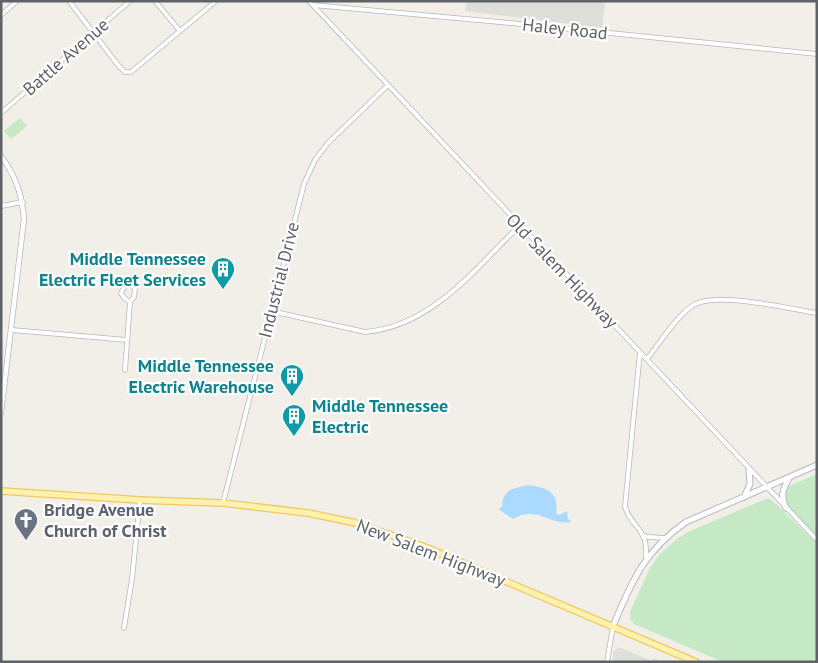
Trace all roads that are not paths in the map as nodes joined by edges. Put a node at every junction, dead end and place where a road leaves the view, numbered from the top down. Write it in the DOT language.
graph roads {
  1 [pos="17,1"];
  2 [pos="69,1"];
  3 [pos="130,1"];
  4 [pos="154,1"];
  5 [pos="216,1"];
  6 [pos="309,1"];
  7 [pos="313,6"];
  8 [pos="1,15"];
  9 [pos="180,31"];
  10 [pos="94,33"];
  11 [pos="817,54"];
  12 [pos="388,85"];
  13 [pos="1,113"];
  14 [pos="1,156"];
  15 [pos="23,202"];
  16 [pos="1,206"];
  17 [pos="519,226"];
  18 [pos="130,302"];
  19 [pos="272,311"];
  20 [pos="817,313"];
  21 [pos="12,330"];
  22 [pos="127,340"];
  23 [pos="640,352"];
  24 [pos="1,356"];
  25 [pos="8,356"];
  26 [pos="647,359"];
  27 [pos="125,370"];
  28 [pos="1,413"];
  29 [pos="817,466"];
  30 [pos="749,469"];
  31 [pos="789,478"];
  32 [pos="766,488"];
  33 [pos="1,491"];
  34 [pos="744,497"];
  35 [pos="140,500"];
  36 [pos="223,503"];
  37 [pos="786,508"];
  38 [pos="643,535"];
  39 [pos="665,538"];
  40 [pos="817,540"];
  41 [pos="646,559"];
  42 [pos="613,626"];
  43 [pos="124,628"];
  44 [pos="607,662"];
  45 [pos="696,662"];
  1 -- 8 [label="street"];
  2 -- 10 [label="street"];
  3 -- 10 [label="street, Battle Avenue"];
  4 -- 9 [label="street"];
  5 -- 9 [label="street"];
  6 -- 7 [label="street, Old Salem Highway"];
  7 -- 11 [label="street, Haley Road"];
  7 -- 12 [label="street, Old Salem Highway"];
  9 -- 10 [label="street"];
  10 -- 13 [label="street, Battle Avenue"];
  12 -- 17 [label="street, Old Salem Highway"];
  12 -- 19 [label="street, Industrial Drive"];
  14 -- 15 [label="street"];
  15 -- 16 [label="street"];
  15 -- 21 [label="street"];
  17 -- 19 [label="street"];
  17 -- 23 [label="street, Old Salem Highway"];
  18 -- 18 [label="street"];
  18 -- 22 [label="street"];
  19 -- 36 [label="street, Industrial Drive"];
  20 -- 26 [label="street"];
  21 -- 22 [label="street"];
  21 -- 25 [label="street"];
  22 -- 27 [label="street"];
  23 -- 26 [label="street, Old Salem Highway"];
  23 -- 38 [label="street"];
  24 -- 25 [label="street"];
  25 -- 28 [label="street"];
  26 -- 30 [label="street, Old Salem Highway"];
  29 -- 31 [label="main road"];
  30 -- 32 [label="street, Old Salem Highway"];
  30 -- 34 [label="main road"];
  31 -- 32 [label="main road"];
  31 -- 37 [label="main road"];
  32 -- 34 [label="main road"];
  32 -- 37 [label="street, Old Salem Highway"];
  33 -- 35 [label="main road, New Salem Highway"];
  34 -- 39 [label="main road"];
  35 -- 36 [label="main road, New Salem Highway"];
  35 -- 43 [label="street"];
  36 -- 42 [label="main road, New Salem Highway"];
  37 -- 40 [label="street, Old Salem Highway"];
  38 -- 39 [label="street"];
  38 -- 41 [label="street"];
  39 -- 41 [label="main road"];
  41 -- 42 [label="main road"];
  42 -- 44 [label="street"];
  42 -- 45 [label="main road, New Salem Highway"];
}
